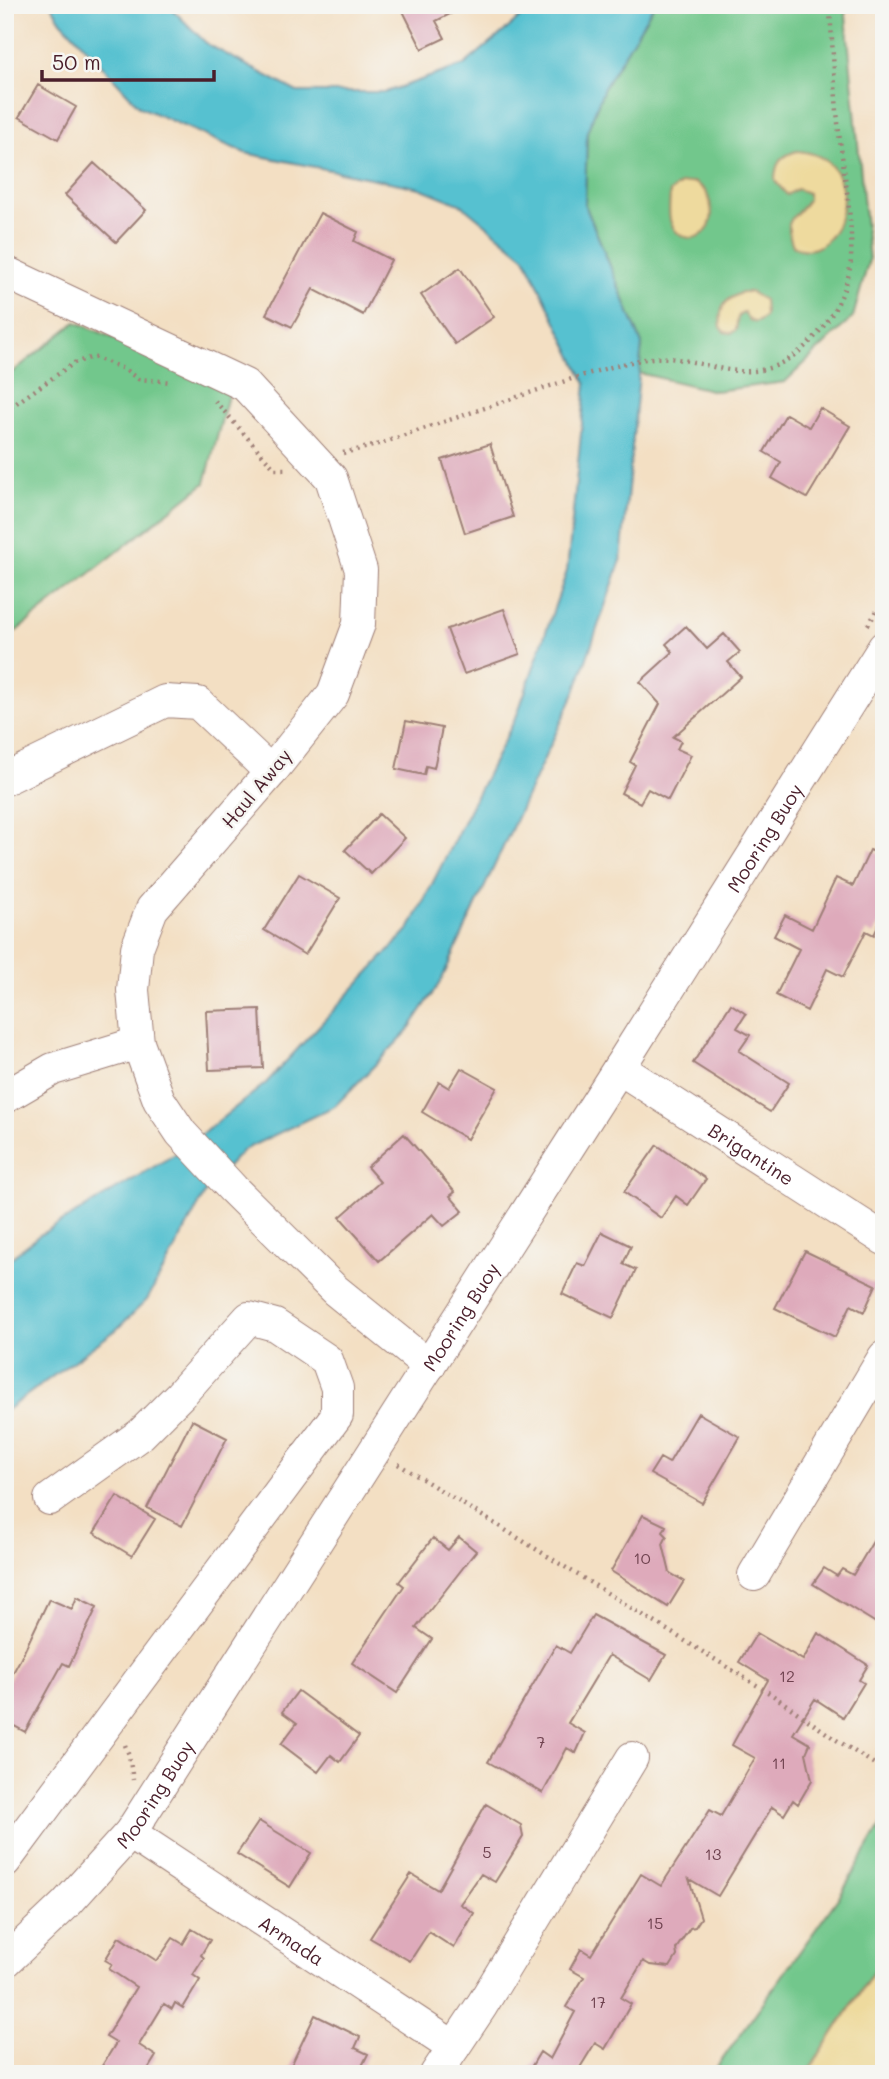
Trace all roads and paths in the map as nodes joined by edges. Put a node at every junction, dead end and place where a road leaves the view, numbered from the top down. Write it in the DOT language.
graph roads {
  1 [pos="827,5"];
  2 [pos="5,272"];
  3 [pos="175,382"];
  4 [pos="208,393"];
  5 [pos="5,411"];
  6 [pos="314,460"];
  7 [pos="884,647"];
  8 [pos="271,772"];
  9 [pos="5,779"];
  10 [pos="138,1043"];
  11 [pos="619,1068"];
  12 [pos="5,1097"];
  13 [pos="884,1239"];
  14 [pos="884,1357"];
  15 [pos="429,1366"];
  16 [pos="375,1450"];
  17 [pos="50,1499"];
  18 [pos="754,1576"];
  19 [pos="110,1721"];
  20 [pos="632,1758"];
  21 [pos="884,1770"];
  22 [pos="133,1787"];
  23 [pos="130,1833"];
  24 [pos="5,1861"];
  25 [pos="5,1962"];
  26 [pos="454,2047"];
  27 [pos="436,2074"];
  1 -- 6 [label="path"];
  2 -- 6 [label="street, Haul Away"];
  3 -- 5 [label="path"];
  4 -- 6 [label="path"];
  6 -- 8 [label="street, Haul Away"];
  7 -- 11 [label="street, Mooring Buoy"];
  8 -- 9 [label="street"];
  8 -- 10 [label="street, Haul Away"];
  10 -- 12 [label="street"];
  10 -- 15 [label="street, Haul Away"];
  11 -- 13 [label="street, Brigantine"];
  11 -- 15 [label="street, Mooring Buoy"];
  14 -- 18 [label="street"];
  15 -- 16 [label="street, Mooring Buoy"];
  16 -- 21 [label="path"];
  16 -- 23 [label="street, Mooring Buoy"];
  17 -- 19 [label="street"];
  19 -- 22 [label="path"];
  19 -- 24 [label="street"];
  20 -- 26 [label="street"];
  23 -- 25 [label="street, Mooring Buoy"];
  23 -- 26 [label="street, Armada"];
  26 -- 27 [label="street"];
}
